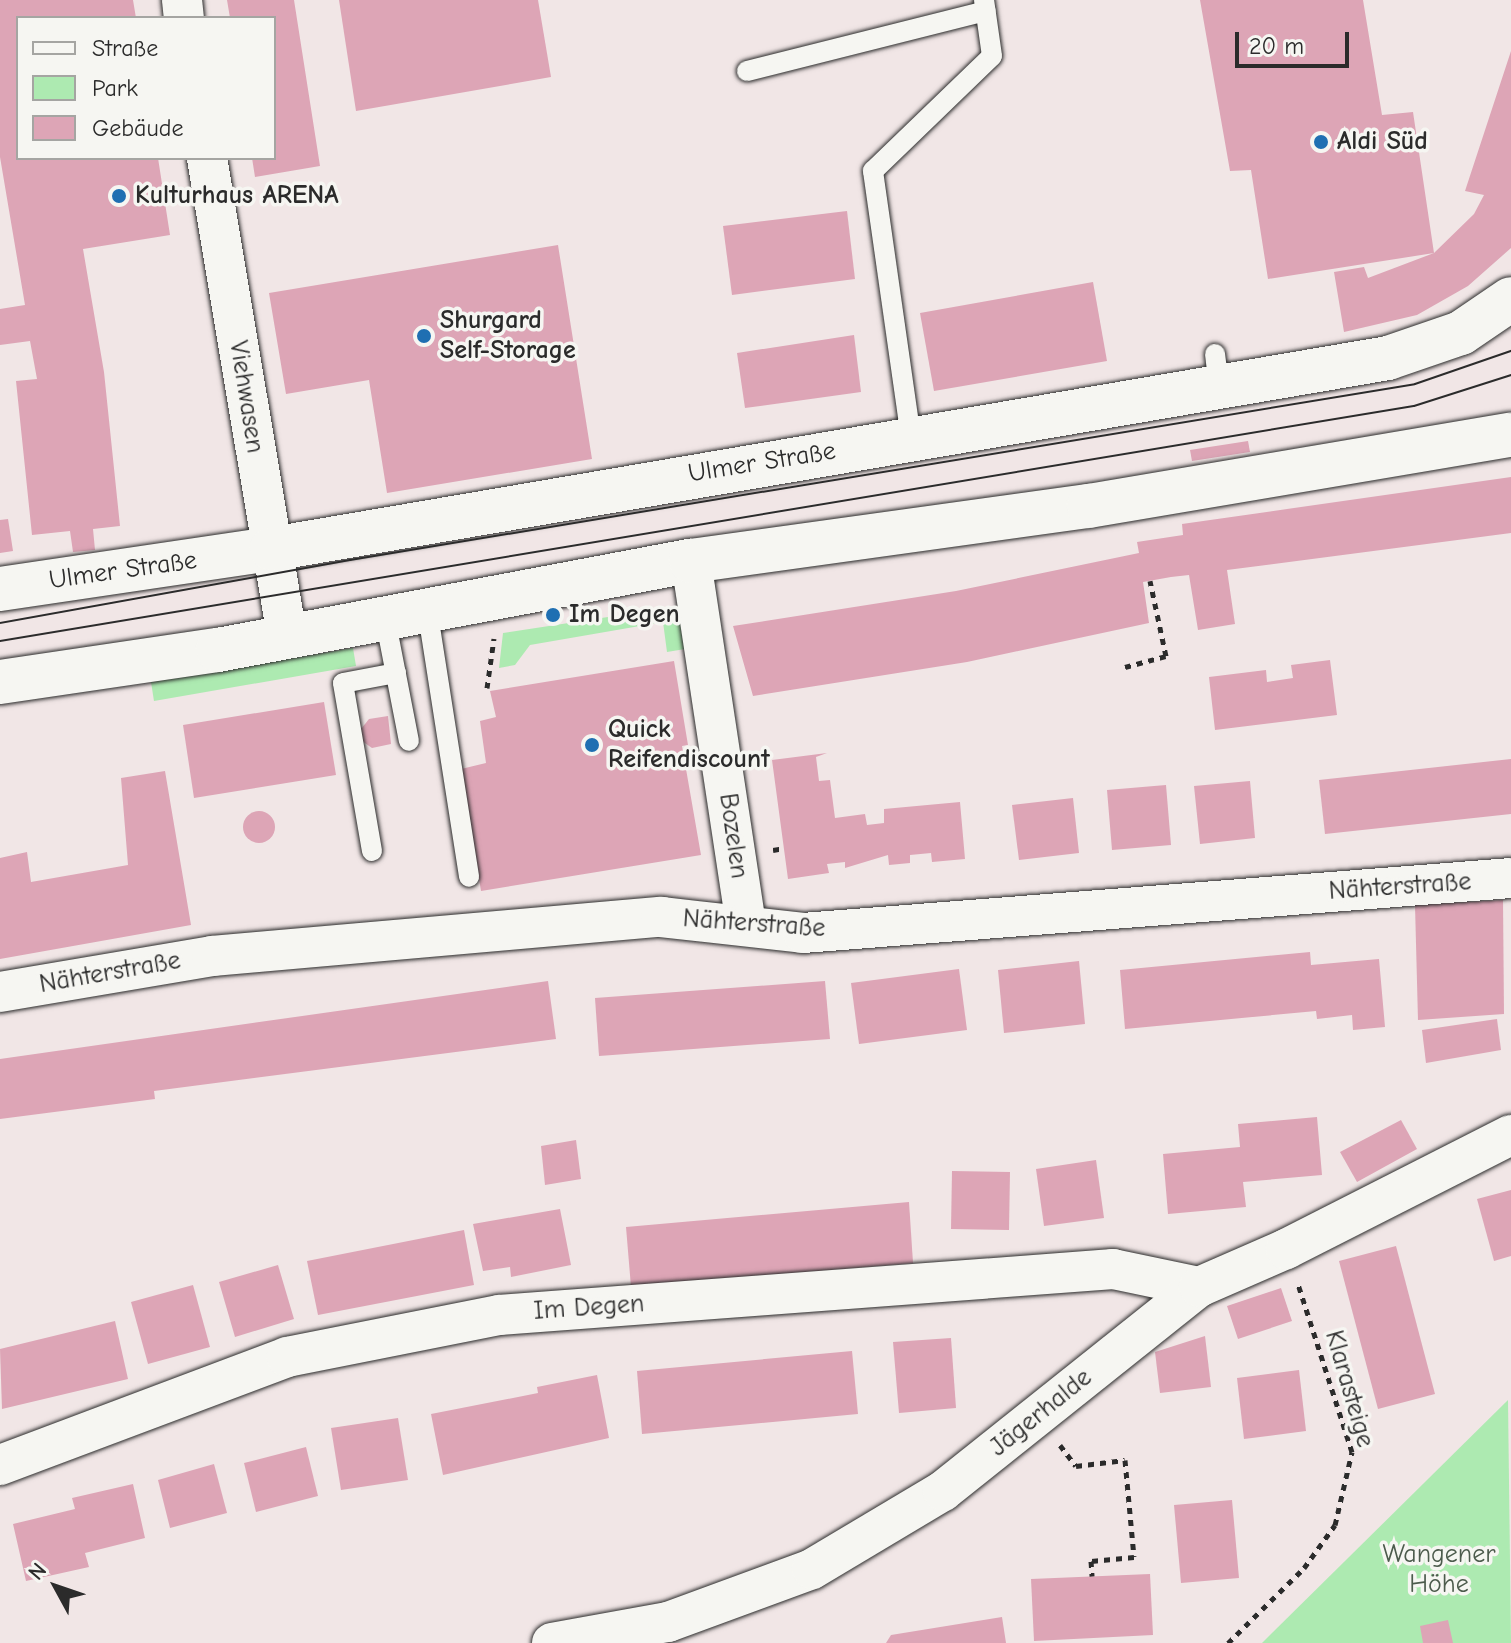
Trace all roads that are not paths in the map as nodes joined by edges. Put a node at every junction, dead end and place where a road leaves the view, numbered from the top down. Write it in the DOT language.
graph roads {
  1 [pos="985,5"];
  2 [pos="747,71"];
  3 [pos="207,160"];
  4 [pos="1511,299"];
  5 [pos="1511,435"];
  6 [pos="911,438"];
  7 [pos="272,549"];
  8 [pos="691,561"];
  9 [pos="0,589"];
  10 [pos="427,608"];
  11 [pos="385,618"];
  12 [pos="287,636"];
  13 [pos="396,673"];
  14 [pos="0,682"];
  15 [pos="409,741"];
  16 [pos="372,851"];
  17 [pos="469,877"];
  18 [pos="1511,878"];
  19 [pos="746,923"];
  20 [pos="0,992"];
  21 [pos="1511,1135"];
  22 [pos="1199,1287"];
  23 [pos="0,1465"];
  24 [pos="552,1643"];
  1 -- 2 [label="lane"];
  1 -- 6 [label="lane"];
  3 -- 7 [label="street, Viehwasen"];
  4 -- 6 [label="street, Ulmer Straße"];
  5 -- 8 [label="street"];
  6 -- 7 [label="street, Ulmer Straße"];
  7 -- 9 [label="street, Ulmer Straße"];
  7 -- 12 [label="street, Viehwasen"];
  8 -- 10 [label="street"];
  8 -- 19 [label="street, Bozelen"];
  10 -- 11 [label="street"];
  10 -- 17 [label="lane"];
  11 -- 12 [label="street"];
  11 -- 13 [label="lane"];
  12 -- 14 [label="street"];
  13 -- 15 [label="lane"];
  13 -- 16 [label="lane"];
  18 -- 19 [label="street, Nähterstraße"];
  19 -- 20 [label="street, Nähterstraße"];
  21 -- 22 [label="street, Jägerhalde"];
  22 -- 23 [label="street, Im Degen"];
  22 -- 24 [label="street, Jägerhalde"];
}
